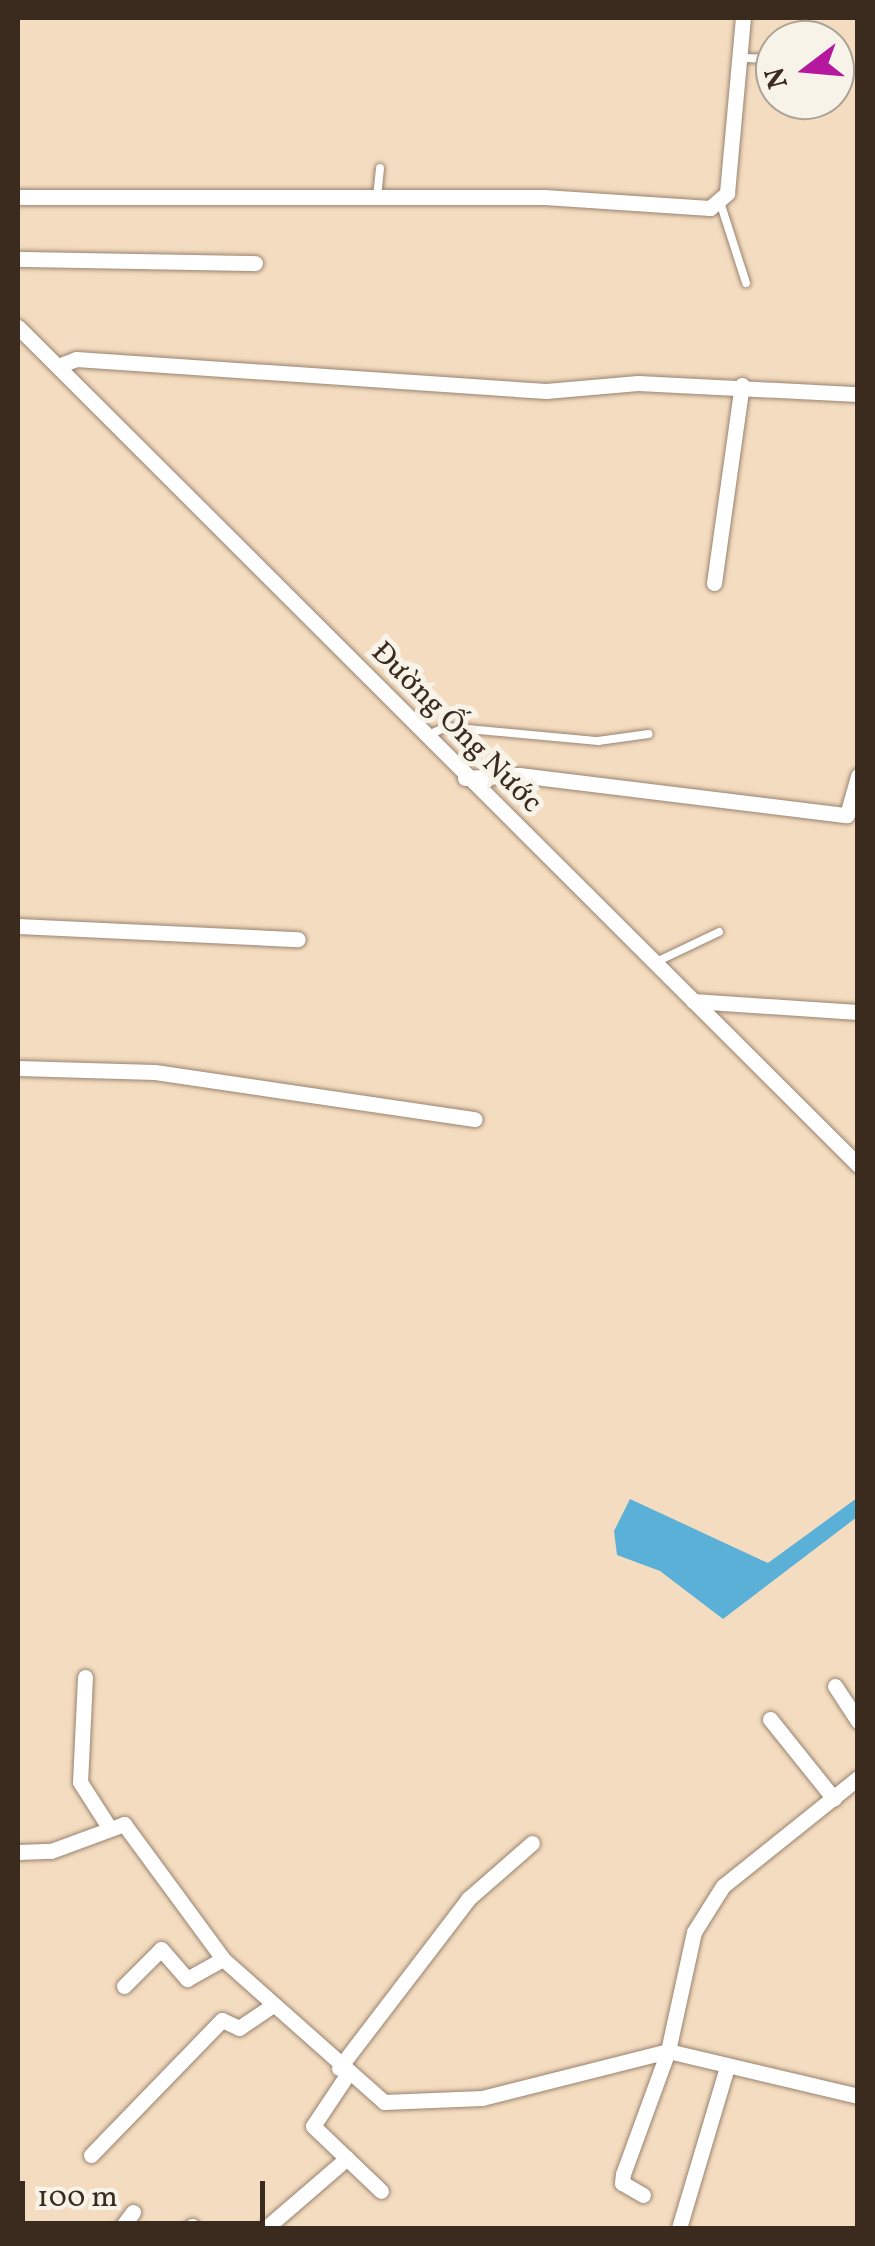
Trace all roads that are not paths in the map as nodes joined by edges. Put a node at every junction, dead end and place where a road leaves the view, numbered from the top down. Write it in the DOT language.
graph roads {
  1 [pos="743,18"];
  2 [pos="742,58"];
  3 [pos="755,58"];
  4 [pos="380,168"];
  5 [pos="18,197"];
  6 [pos="378,197"];
  7 [pos="721,205"];
  8 [pos="18,260"];
  9 [pos="256,263"];
  10 [pos="746,283"];
  11 [pos="18,326"];
  12 [pos="58,366"];
  13 [pos="742,385"];
  14 [pos="858,394"];
  15 [pos="714,583"];
  16 [pos="649,734"];
  17 [pos="423,737"];
  18 [pos="858,776"];
  19 [pos="466,778"];
  20 [pos="852,816"];
  21 [pos="18,926"];
  22 [pos="719,932"];
  23 [pos="298,939"];
  24 [pos="654,962"];
  25 [pos="694,1001"];
  26 [pos="858,1012"];
  27 [pos="18,1068"];
  28 [pos="475,1119"];
  29 [pos="858,1165"];
  30 [pos="85,1677"];
  31 [pos="834,1686"];
  32 [pos="770,1719"];
  33 [pos="858,1721"];
  34 [pos="858,1778"];
  35 [pos="834,1799"];
  36 [pos="107,1824"];
  37 [pos="532,1843"];
  38 [pos="18,1852"];
  39 [pos="223,1958"];
  40 [pos="124,1986"];
  41 [pos="272,2006"];
  42 [pos="668,2051"];
  43 [pos="727,2068"];
  44 [pos="343,2072"];
  45 [pos="858,2096"];
  46 [pos="90,2155"];
  47 [pos="348,2158"];
  48 [pos="380,2191"];
  49 [pos="643,2195"];
  50 [pos="133,2212"];
  51 [pos="121,2228"];
  52 [pos="266,2228"];
  53 [pos="680,2228"];
  1 -- 2 [label="street"];
  2 -- 3 [label="lane"];
  2 -- 7 [label="street"];
  4 -- 6 [label="lane"];
  5 -- 6 [label="street"];
  6 -- 7 [label="street"];
  7 -- 10 [label="lane"];
  8 -- 9 [label="street"];
  11 -- 12 [label="street, Đường Ống Nước"];
  12 -- 13 [label="street"];
  12 -- 17 [label="street, Đường Ống Nước"];
  13 -- 14 [label="street"];
  13 -- 15 [label="street"];
  16 -- 17 [label="lane"];
  17 -- 19 [label="street, Đường Ống Nước"];
  18 -- 20 [label="street"];
  19 -- 20 [label="street"];
  19 -- 24 [label="street, Đường Ống Nước"];
  21 -- 23 [label="street"];
  22 -- 24 [label="lane"];
  24 -- 25 [label="street, Đường Ống Nước"];
  25 -- 26 [label="street"];
  25 -- 29 [label="street, Đường Ống Nước"];
  27 -- 28 [label="street"];
  30 -- 36 [label="street"];
  31 -- 33 [label="street"];
  32 -- 35 [label="street"];
  34 -- 35 [label="street"];
  35 -- 42 [label="street"];
  36 -- 38 [label="street"];
  36 -- 39 [label="street"];
  37 -- 44 [label="street"];
  39 -- 40 [label="street"];
  39 -- 41 [label="street"];
  41 -- 44 [label="street"];
  41 -- 46 [label="street"];
  42 -- 43 [label="street"];
  42 -- 44 [label="street"];
  42 -- 49 [label="street"];
  43 -- 45 [label="street"];
  43 -- 53 [label="street"];
  44 -- 47 [label="street"];
  47 -- 48 [label="street"];
  47 -- 52 [label="street"];
  50 -- 51 [label="street"];
}
